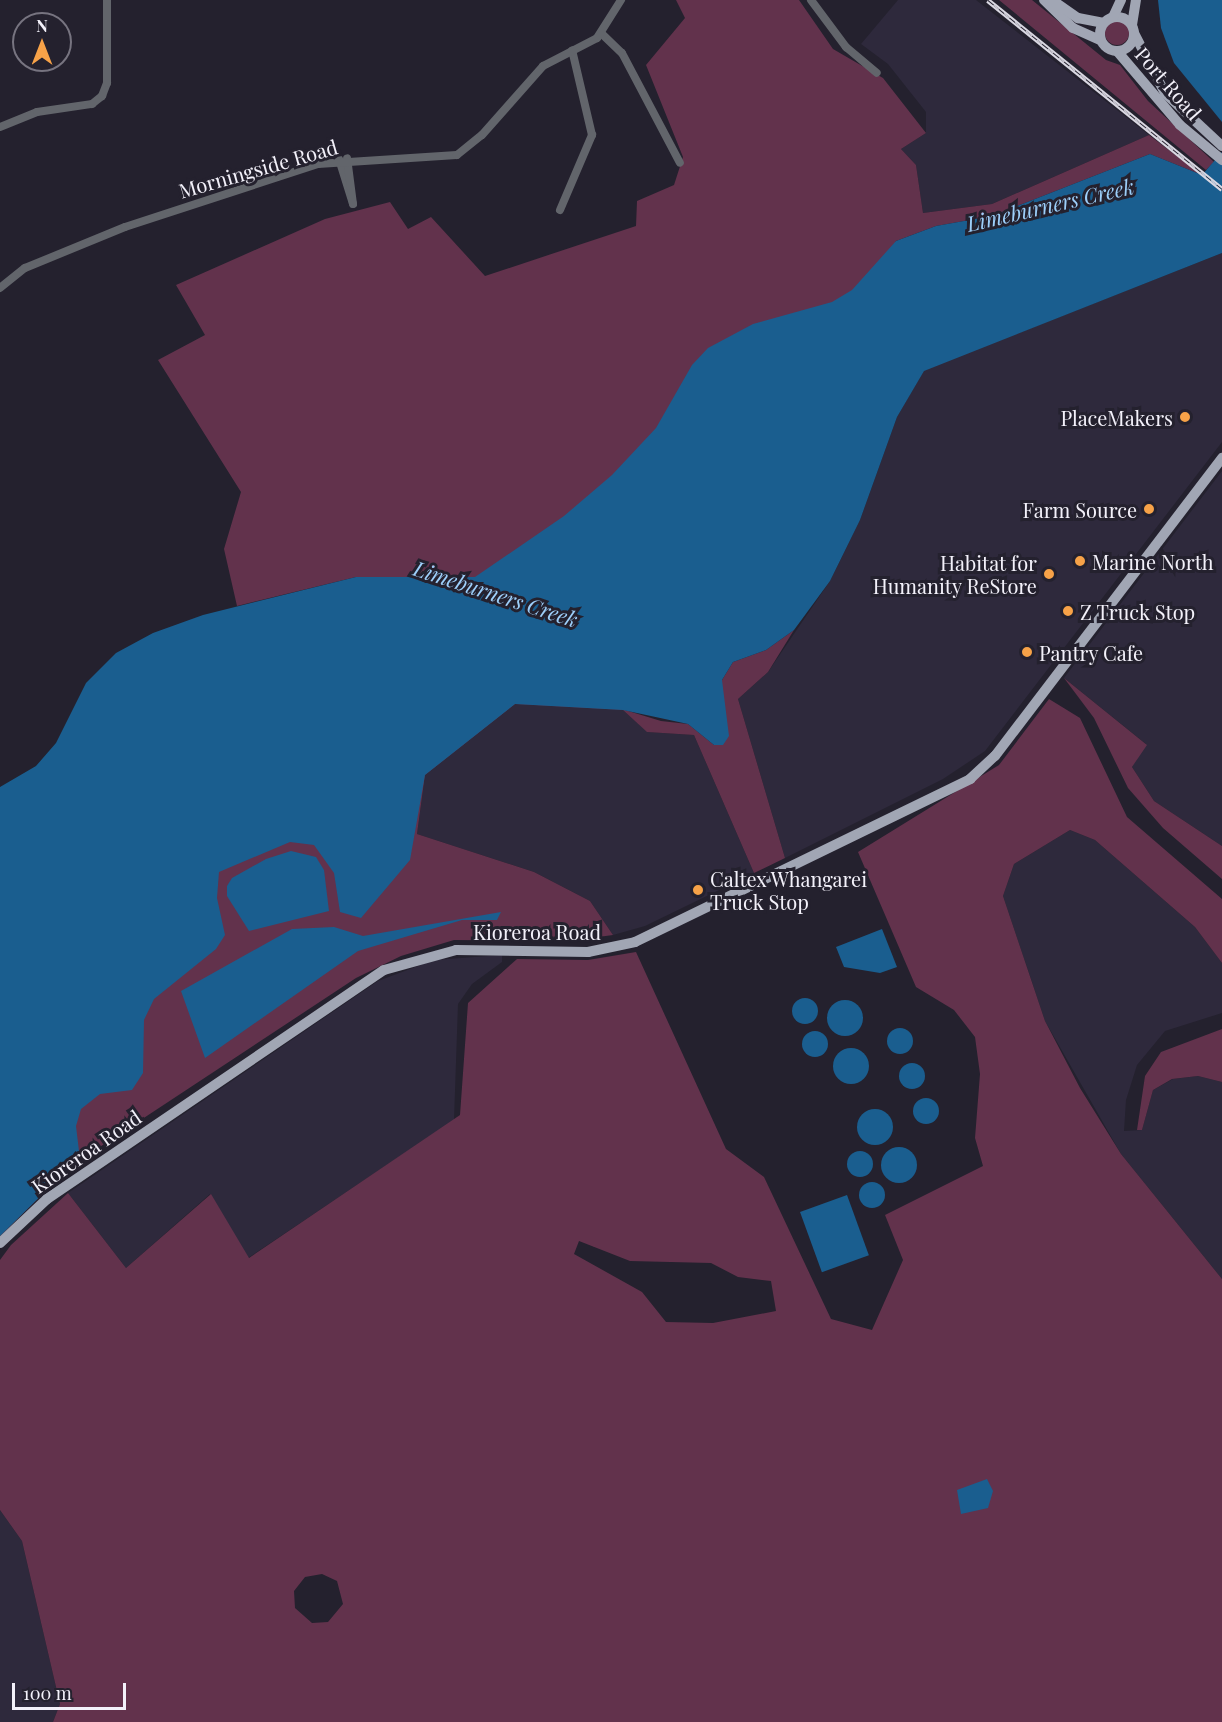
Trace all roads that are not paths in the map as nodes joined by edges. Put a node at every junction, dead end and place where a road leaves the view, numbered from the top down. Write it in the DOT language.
graph roads {
  1 [pos="107,0"];
  2 [pos="621,0"];
  3 [pos="811,0"];
  4 [pos="1044,0"];
  5 [pos="1052,0"];
  6 [pos="1121,0"];
  7 [pos="1136,0"];
  8 [pos="1113,17"];
  9 [pos="1103,23"];
  10 [pos="1133,29"];
  11 [pos="601,33"];
  12 [pos="1100,40"];
  13 [pos="572,50"];
  14 [pos="1117,51"];
  15 [pos="877,73"];
  16 [pos="0,127"];
  17 [pos="1200,136"];
  18 [pos="1222,146"];
  19 [pos="1222,160"];
  20 [pos="680,163"];
  21 [pos="560,210"];
  22 [pos="0,288"];
  23 [pos="1222,458"];
  24 [pos="0,1243"];
  1 -- 16 [label="street"];
  2 -- 11 [label="street, Morningside Road"];
  3 -- 15 [label="street"];
  4 -- 12 [label="main road"];
  5 -- 9 [label="main road"];
  6 -- 8 [label="main road"];
  7 -- 10 [label="main road, Port Road"];
  8 -- 9 [label="main road"];
  8 -- 10 [label="main road"];
  9 -- 12 [label="main road"];
  10 -- 14 [label="main road"];
  10 -- 17 [label="main road, Port Road"];
  11 -- 13 [label="street, Morningside Road"];
  11 -- 20 [label="street"];
  12 -- 14 [label="main road"];
  13 -- 21 [label="street"];
  13 -- 22 [label="street, Morningside Road"];
  14 -- 17 [label="main road, Port Road"];
  17 -- 18 [label="main road, Port Road"];
  17 -- 19 [label="main road, Port Road"];
  23 -- 24 [label="main road, Kioreroa Road"];
}
